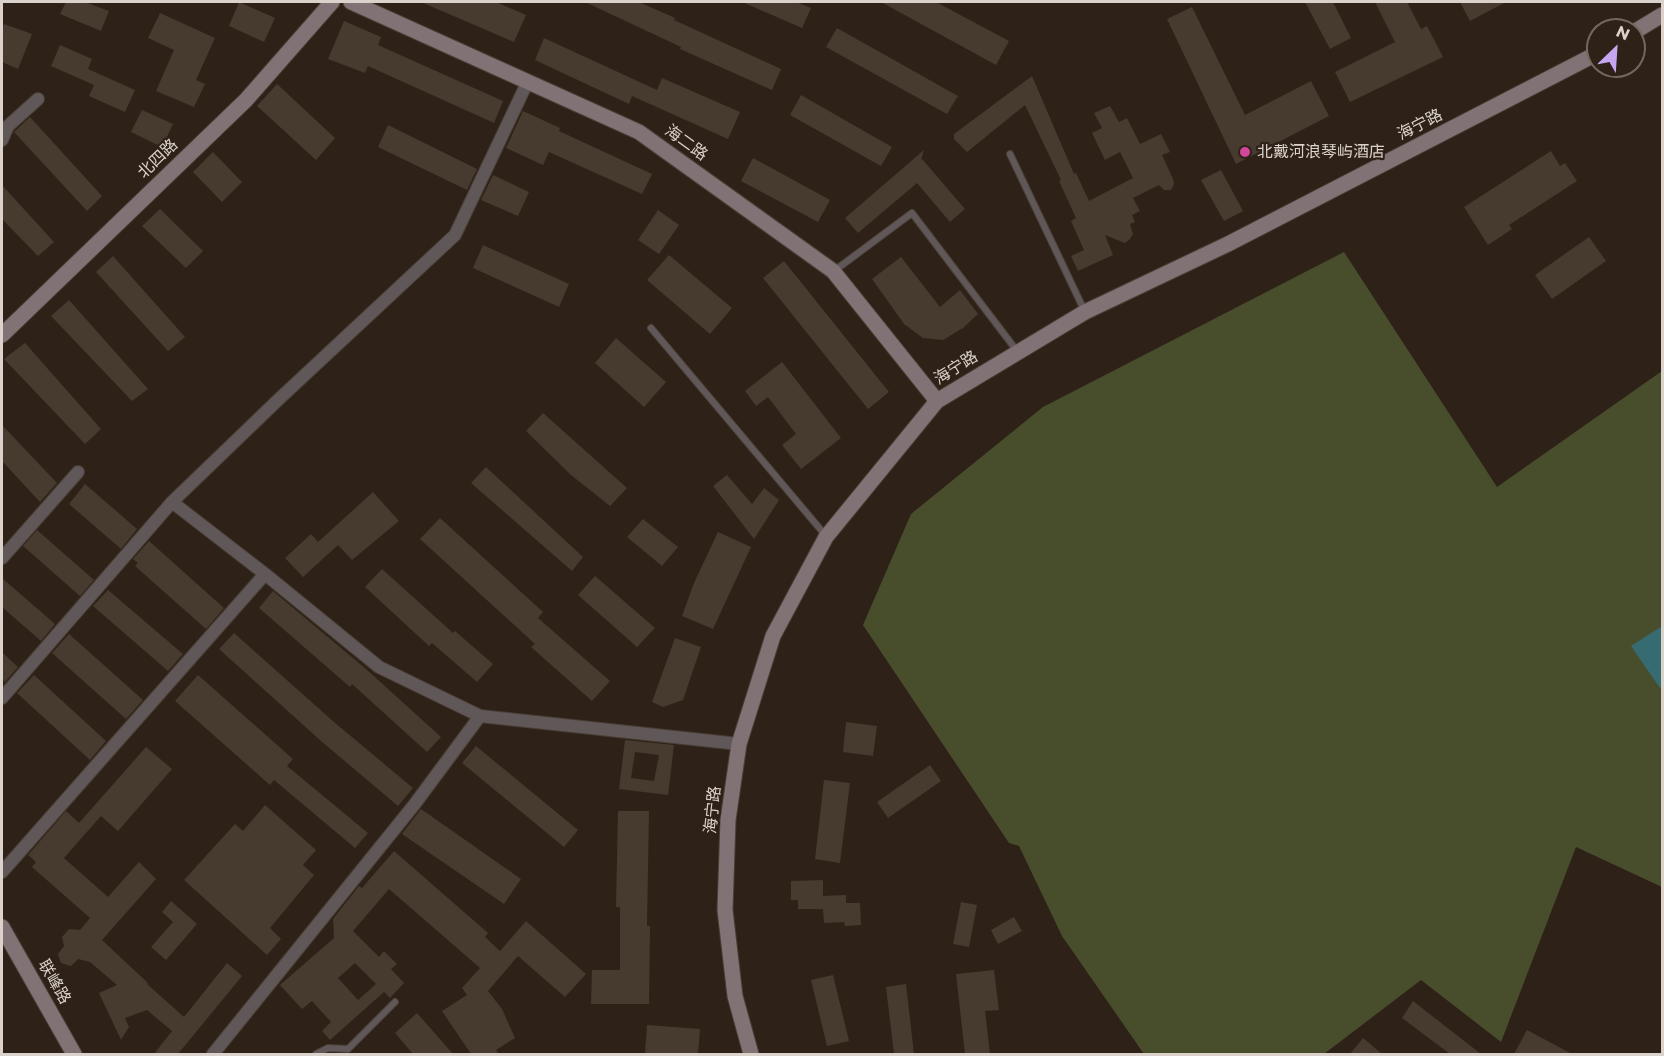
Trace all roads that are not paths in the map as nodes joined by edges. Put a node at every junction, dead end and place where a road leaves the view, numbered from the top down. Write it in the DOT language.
graph roads {
  1 [pos="332,2"];
  2 [pos="351,2"];
  3 [pos="1662,15"];
  4 [pos="1646,25"];
  5 [pos="1586,59"];
  6 [pos="528,81"];
  7 [pos="38,99"];
  8 [pos="2,140"];
  9 [pos="1010,154"];
  10 [pos="833,272"];
  11 [pos="1085,312"];
  12 [pos="651,328"];
  13 [pos="2,335"];
  14 [pos="1017,351"];
  15 [pos="937,401"];
  16 [pos="78,472"];
  17 [pos="172,502"];
  18 [pos="826,537"];
  19 [pos="2,558"];
  20 [pos="265,574"];
  21 [pos="2,698"];
  22 [pos="480,716"];
  23 [pos="739,744"];
  24 [pos="2,872"];
  25 [pos="2,927"];
  26 [pos="395,1002"];
  27 [pos="74,1054"];
  28 [pos="213,1054"];
  29 [pos="316,1054"];
  30 [pos="751,1054"];
  1 -- 13 [label="main road, 北四路"];
  2 -- 6 [label="main road, 海二路"];
  3 -- 4 [label="main road"];
  5 -- 11 [label="main road, 海宁路"];
  6 -- 10 [label="main road, 海二路"];
  6 -- 17 [label="street"];
  7 -- 8 [label="street"];
  9 -- 11 [label="lane"];
  10 -- 14 [label="lane"];
  10 -- 15 [label="main road, 海二路"];
  11 -- 14 [label="main road, 海宁路"];
  12 -- 18 [label="lane"];
  14 -- 15 [label="main road, 海宁路"];
  15 -- 18 [label="main road, 海宁路"];
  16 -- 19 [label="street"];
  17 -- 20 [label="street"];
  17 -- 21 [label="street"];
  18 -- 23 [label="main road, 海宁路"];
  20 -- 22 [label="street"];
  20 -- 24 [label="street"];
  22 -- 23 [label="street"];
  22 -- 28 [label="street"];
  23 -- 30 [label="main road, 海宁路"];
  25 -- 27 [label="main road, 联峰路"];
  26 -- 29 [label="lane"];
}
